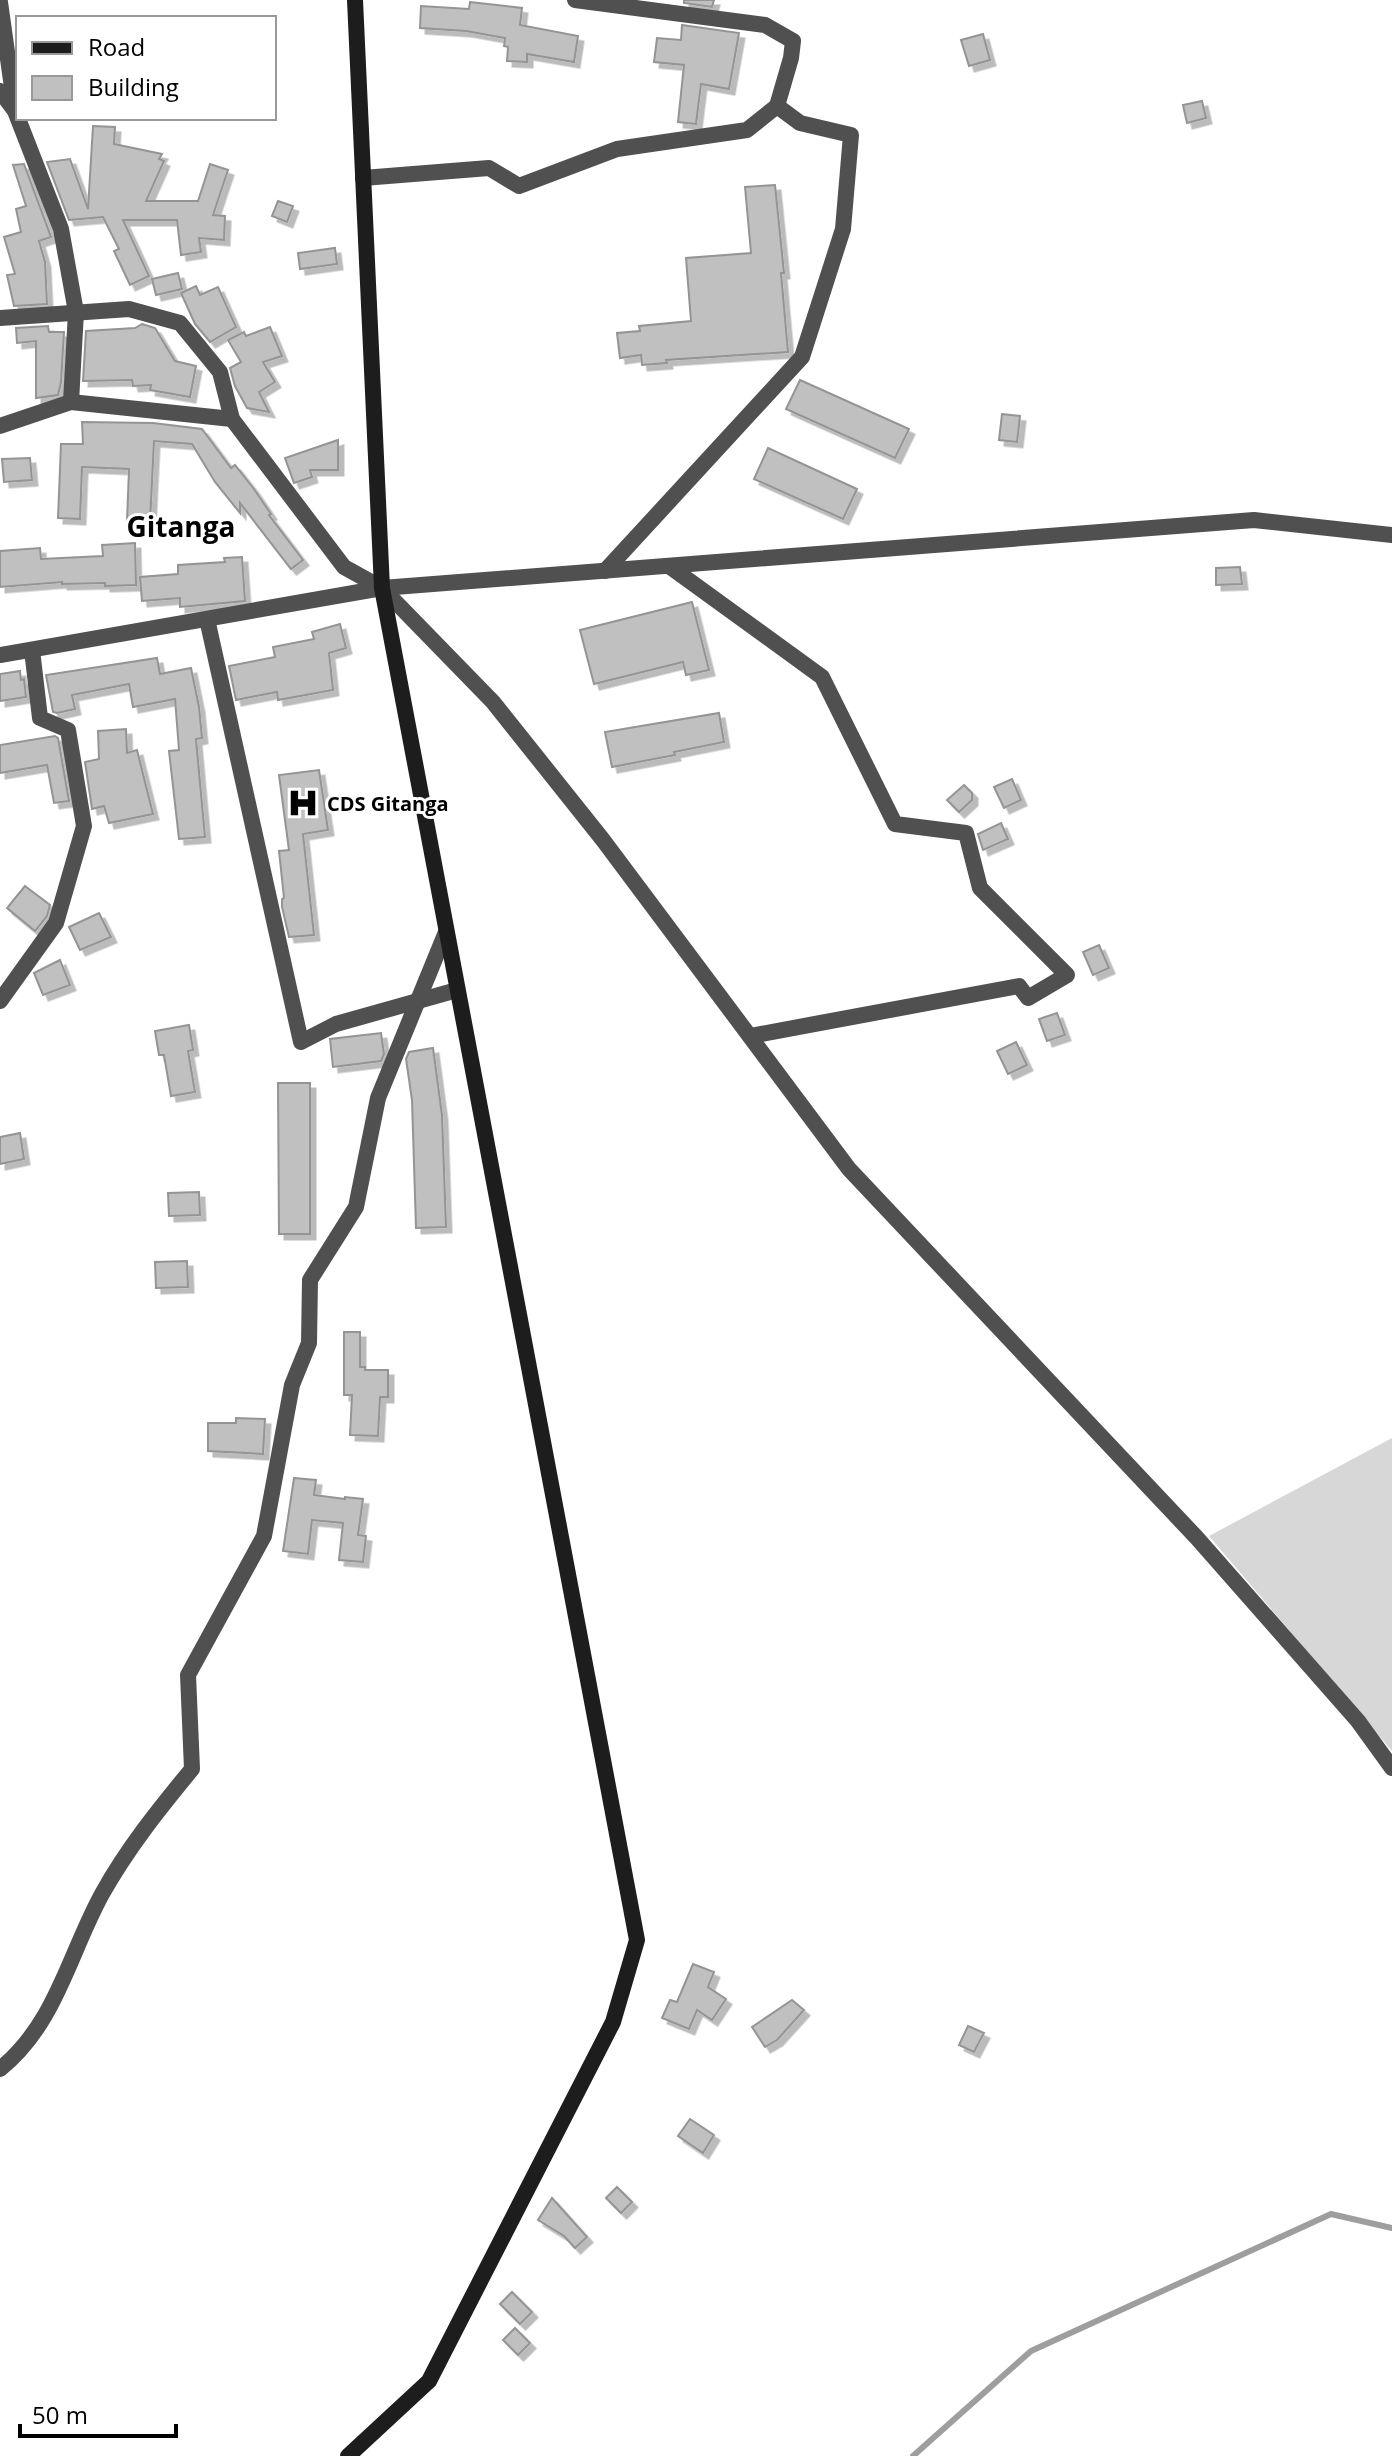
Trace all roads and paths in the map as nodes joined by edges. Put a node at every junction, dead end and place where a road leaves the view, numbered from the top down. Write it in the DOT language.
graph roads {
  1 [pos="355,0"];
  2 [pos="575,0"];
  3 [pos="0,2"];
  4 [pos="0,91"];
  5 [pos="777,106"];
  6 [pos="15,111"];
  7 [pos="19,120"];
  8 [pos="363,178"];
  9 [pos="76,312"];
  10 [pos="0,318"];
  11 [pos="71,402"];
  12 [pos="232,419"];
  13 [pos="0,426"];
  14 [pos="1392,535"];
  15 [pos="669,566"];
  16 [pos="605,571"];
  17 [pos="382,588"];
  18 [pos="207,619"];
  19 [pos="32,650"];
  20 [pos="0,655"];
  21 [pos="446,932"];
  22 [pos="457,990"];
  23 [pos="418,1000"];
  24 [pos="0,1001"];
  25 [pos="750,1036"];
  26 [pos="1392,1768"];
  27 [pos="0,2069"];
  28 [pos="348,2456"];
  1 -- 8 [label="main road"];
  2 -- 5 [label="street"];
  3 -- 6 [label="street"];
  4 -- 6 [label="street"];
  5 -- 8 [label="street"];
  5 -- 16 [label="street"];
  7 -- 9 [label="street"];
  8 -- 17 [label="main road"];
  9 -- 10 [label="street"];
  9 -- 11 [label="street"];
  9 -- 12 [label="street"];
  11 -- 12 [label="street"];
  11 -- 13 [label="street"];
  12 -- 17 [label="street"];
  14 -- 15 [label="street"];
  15 -- 16 [label="street"];
  15 -- 25 [label="street"];
  16 -- 17 [label="street"];
  17 -- 18 [label="street"];
  17 -- 21 [label="main road"];
  17 -- 25 [label="street"];
  18 -- 19 [label="street"];
  18 -- 23 [label="street"];
  19 -- 20 [label="street"];
  19 -- 24 [label="street"];
  21 -- 22 [label="main road"];
  21 -- 23 [label="street"];
  22 -- 23 [label="street"];
  22 -- 28 [label="main road"];
  23 -- 27 [label="street"];
  25 -- 26 [label="street"];
}
